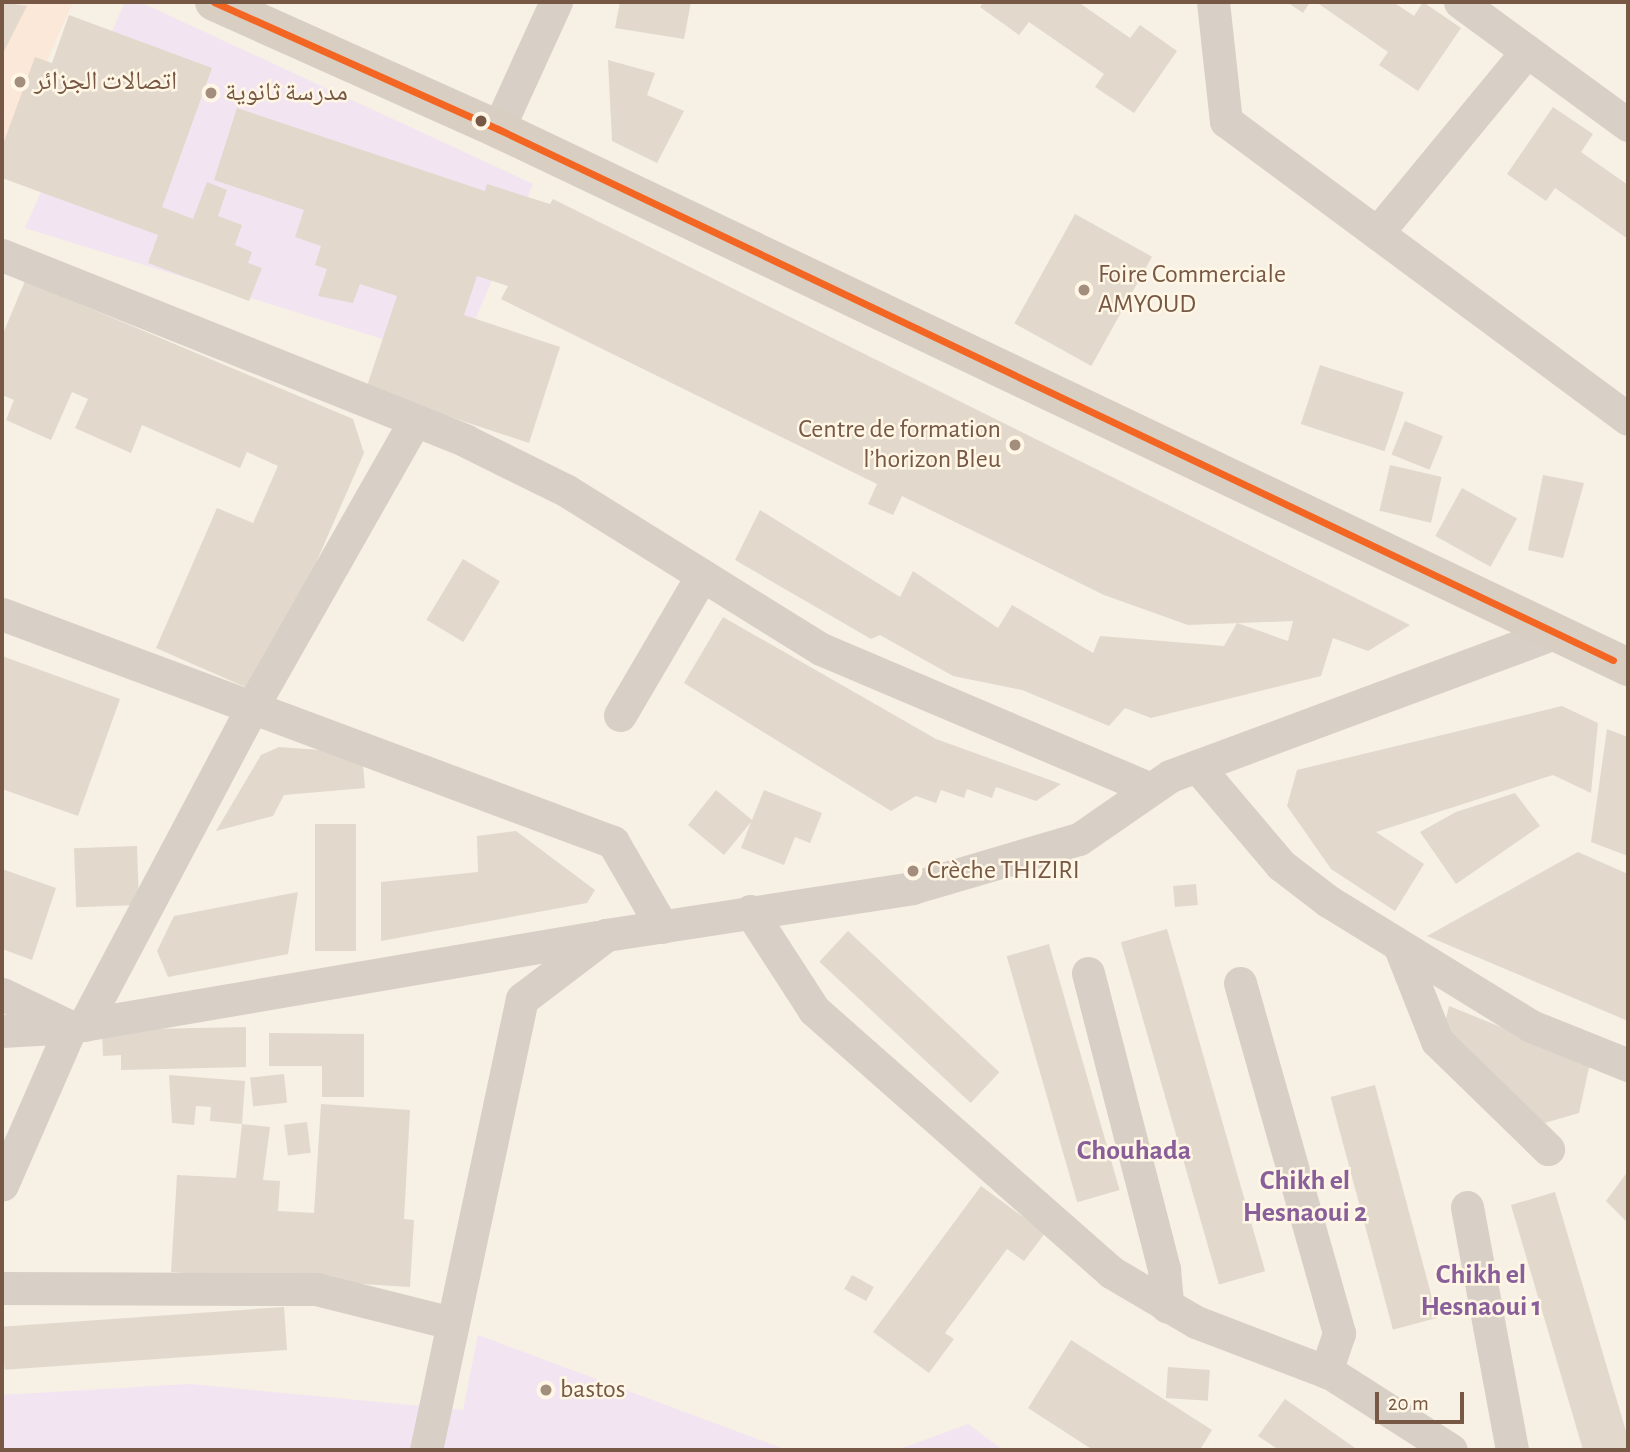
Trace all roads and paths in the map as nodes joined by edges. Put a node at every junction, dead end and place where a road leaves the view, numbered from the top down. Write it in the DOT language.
graph roads {
  1 [pos="214,2"];
  2 [pos="556,2"];
  3 [pos="1213,2"];
  4 [pos="1460,2"];
  5 [pos="1527,51"];
  6 [pos="1628,125"];
  7 [pos="498,129"];
  8 [pos="1377,233"];
  9 [pos="2,255"];
  10 [pos="1628,419"];
  11 [pos="415,420"];
  12 [pos="702,575"];
  13 [pos="2,614"];
  14 [pos="1554,633"];
  15 [pos="1628,667"];
  16 [pos="251,709"];
  17 [pos="620,715"];
  18 [pos="1197,766"];
  19 [pos="1151,789"];
  20 [pos="750,911"];
  21 [pos="662,927"];
  22 [pos="606,935"];
  23 [pos="1401,950"];
  24 [pos="1087,972"];
  25 [pos="1240,983"];
  26 [pos="2,994"];
  27 [pos="77,1026"];
  28 [pos="2,1031"];
  29 [pos="1628,1065"];
  30 [pos="1548,1149"];
  31 [pos="2,1185"];
  32 [pos="1467,1208"];
  33 [pos="2,1288"];
  34 [pos="1167,1307"];
  35 [pos="451,1323"];
  36 [pos="1326,1372"];
  37 [pos="426,1450"];
  38 [pos="1451,1450"];
  39 [pos="1512,1450"];
  1 -- 7 [label="main road"];
  2 -- 7 [label="street"];
  3 -- 8 [label="street"];
  4 -- 5 [label="street"];
  5 -- 6 [label="street"];
  5 -- 8 [label="street"];
  7 -- 14 [label="main road"];
  8 -- 10 [label="street"];
  9 -- 11 [label="street"];
  11 -- 12 [label="street"];
  11 -- 16 [label="street"];
  12 -- 17 [label="street"];
  12 -- 19 [label="street"];
  13 -- 16 [label="street"];
  14 -- 15 [label="main road"];
  14 -- 18 [label="street"];
  16 -- 21 [label="street"];
  16 -- 27 [label="street"];
  18 -- 19 [label="street"];
  18 -- 23 [label="street"];
  19 -- 20 [label="street"];
  20 -- 21 [label="street"];
  20 -- 34 [label="street"];
  21 -- 22 [label="street"];
  22 -- 27 [label="street"];
  22 -- 35 [label="street"];
  23 -- 29 [label="street"];
  23 -- 30 [label="street"];
  24 -- 34 [label="street"];
  25 -- 36 [label="street"];
  26 -- 27 [label="street"];
  27 -- 28 [label="street"];
  27 -- 31 [label="street"];
  32 -- 39 [label="street"];
  33 -- 35 [label="street"];
  34 -- 36 [label="street"];
  35 -- 37 [label="street"];
  36 -- 38 [label="street"];
}
